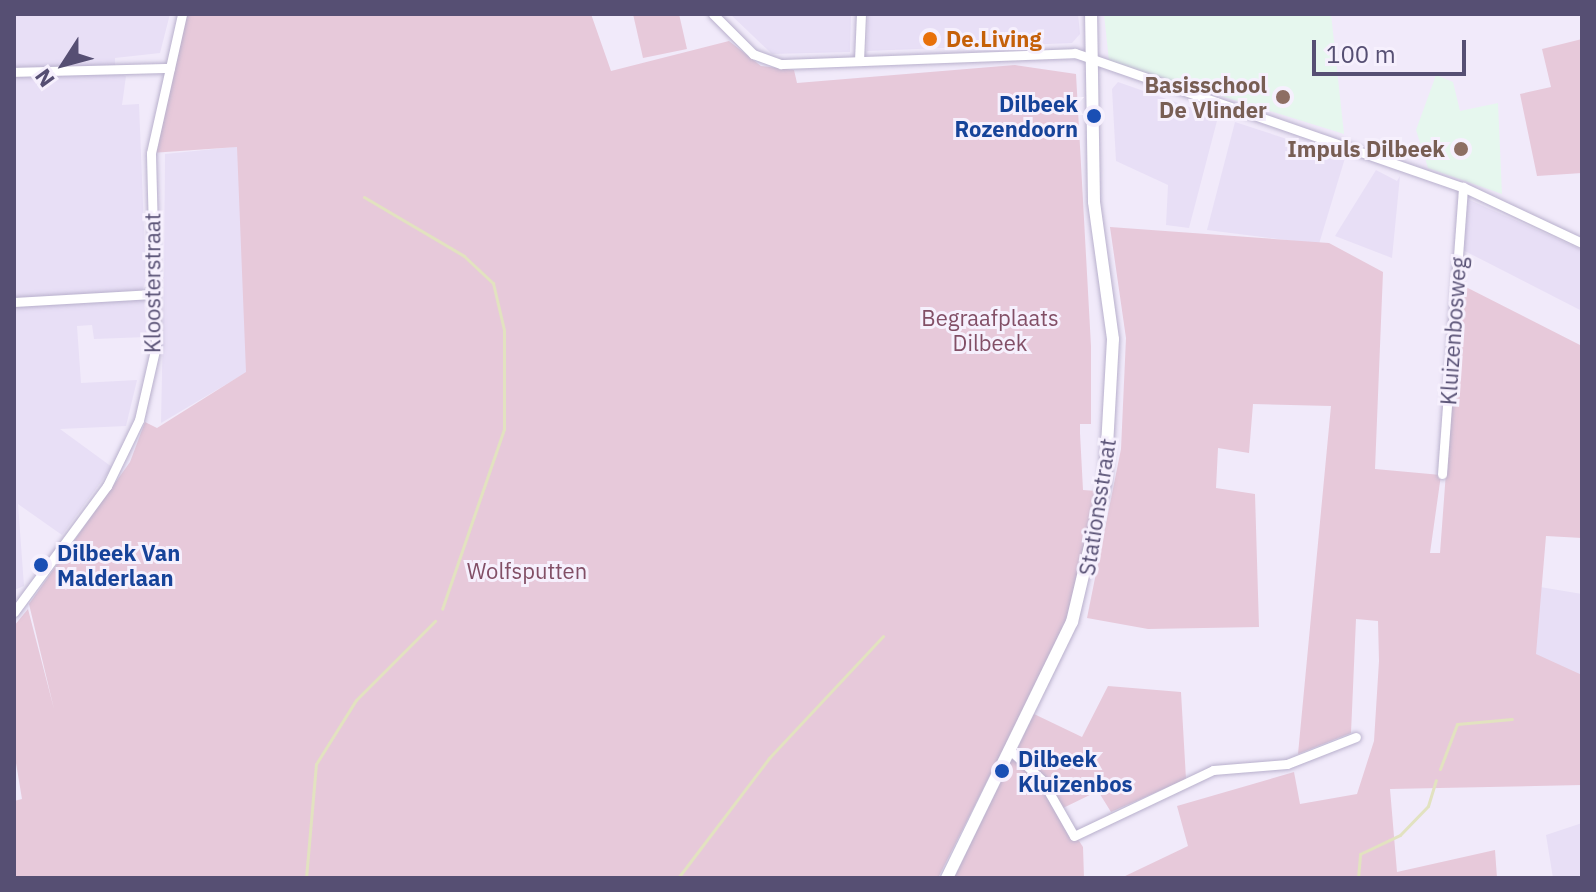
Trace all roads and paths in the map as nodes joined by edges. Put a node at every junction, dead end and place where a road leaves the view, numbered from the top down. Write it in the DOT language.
graph roads {
  1 [pos="182,14"];
  2 [pos="713,14"];
  3 [pos="861,14"];
  4 [pos="1091,14"];
  5 [pos="1090,59"];
  6 [pos="859,61"];
  7 [pos="170,68"];
  8 [pos="14,72"];
  9 [pos="1463,187"];
  10 [pos="1582,243"];
  11 [pos="153,294"];
  12 [pos="14,302"];
  13 [pos="1442,474"];
  14 [pos="18,602"];
  15 [pos="14,612"];
  16 [pos="1356,737"];
  17 [pos="1010,750"];
  18 [pos="947,878"];
  1 -- 7 [label="street, Kloosterstraat"];
  2 -- 6 [label="street"];
  3 -- 6 [label="street"];
  4 -- 5 [label="street, Stationsstraat"];
  5 -- 6 [label="street"];
  5 -- 9 [label="street"];
  5 -- 17 [label="street, Stationsstraat"];
  7 -- 8 [label="street"];
  7 -- 11 [label="street, Kloosterstraat"];
  9 -- 10 [label="street"];
  9 -- 13 [label="street, Kluizenbosweg"];
  11 -- 12 [label="street"];
  11 -- 14 [label="street, Kloosterstraat"];
  14 -- 15 [label="street, Kloosterstraat"];
  16 -- 17 [label="street"];
  17 -- 18 [label="street, Stationsstraat"];
}
